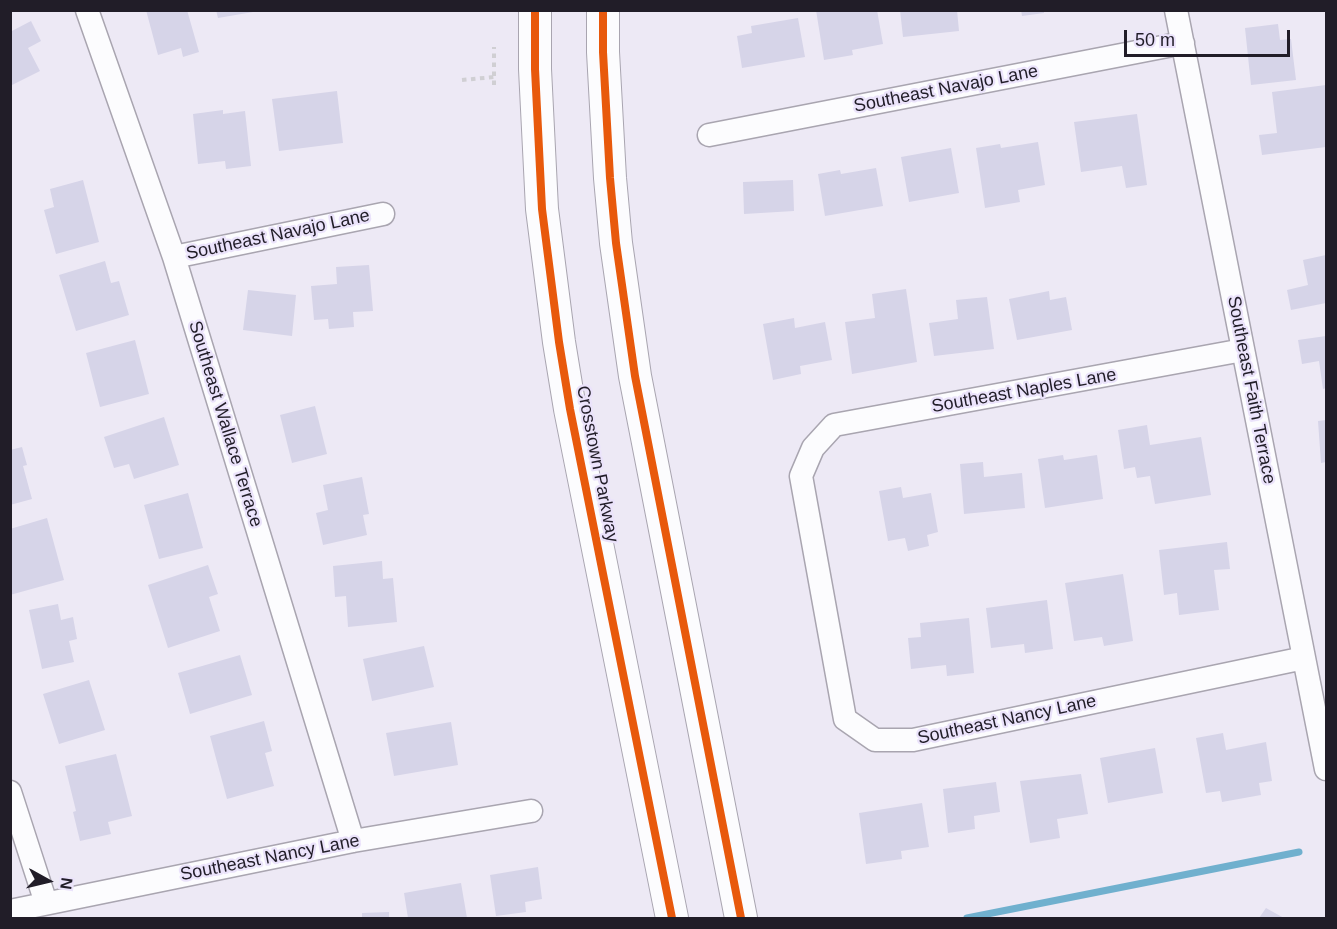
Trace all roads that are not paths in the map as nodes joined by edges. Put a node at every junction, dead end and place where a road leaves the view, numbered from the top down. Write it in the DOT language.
graph roads {
  1 [pos="87,10"];
  2 [pos="535,10"];
  3 [pos="603,10"];
  4 [pos="1176,10"];
  5 [pos="1183,43"];
  6 [pos="709,135"];
  7 [pos="382,214"];
  8 [pos="174,257"];
  9 [pos="1244,350"];
  10 [pos="813,448"];
  11 [pos="1304,658"];
  12 [pos="1326,769"];
  13 [pos="10,792"];
  14 [pos="531,811"];
  15 [pos="353,841"];
  16 [pos="46,903"];
  17 [pos="10,910"];
  18 [pos="672,918"];
  19 [pos="741,918"];
  1 -- 8 [label="street, Southeast Wallace Terrace"];
  2 -- 18 [label="main road, Crosstown Parkway"];
  3 -- 19 [label="main road"];
  4 -- 5 [label="street, Southeast Faith Terrace"];
  5 -- 6 [label="street, Southeast Navajo Lane"];
  5 -- 9 [label="street, Southeast Faith Terrace"];
  7 -- 8 [label="street, Southeast Navajo Lane"];
  8 -- 15 [label="street, Southeast Wallace Terrace"];
  9 -- 10 [label="street, Southeast Naples Lane"];
  9 -- 11 [label="street, Southeast Faith Terrace"];
  10 -- 11 [label="street, Southeast Nancy Lane"];
  11 -- 12 [label="street, Southeast Faith Terrace"];
  13 -- 16 [label="street"];
  14 -- 15 [label="street, Southeast Nancy Lane"];
  15 -- 16 [label="street, Southeast Nancy Lane"];
  16 -- 17 [label="street, Southeast Nancy Lane"];
}
